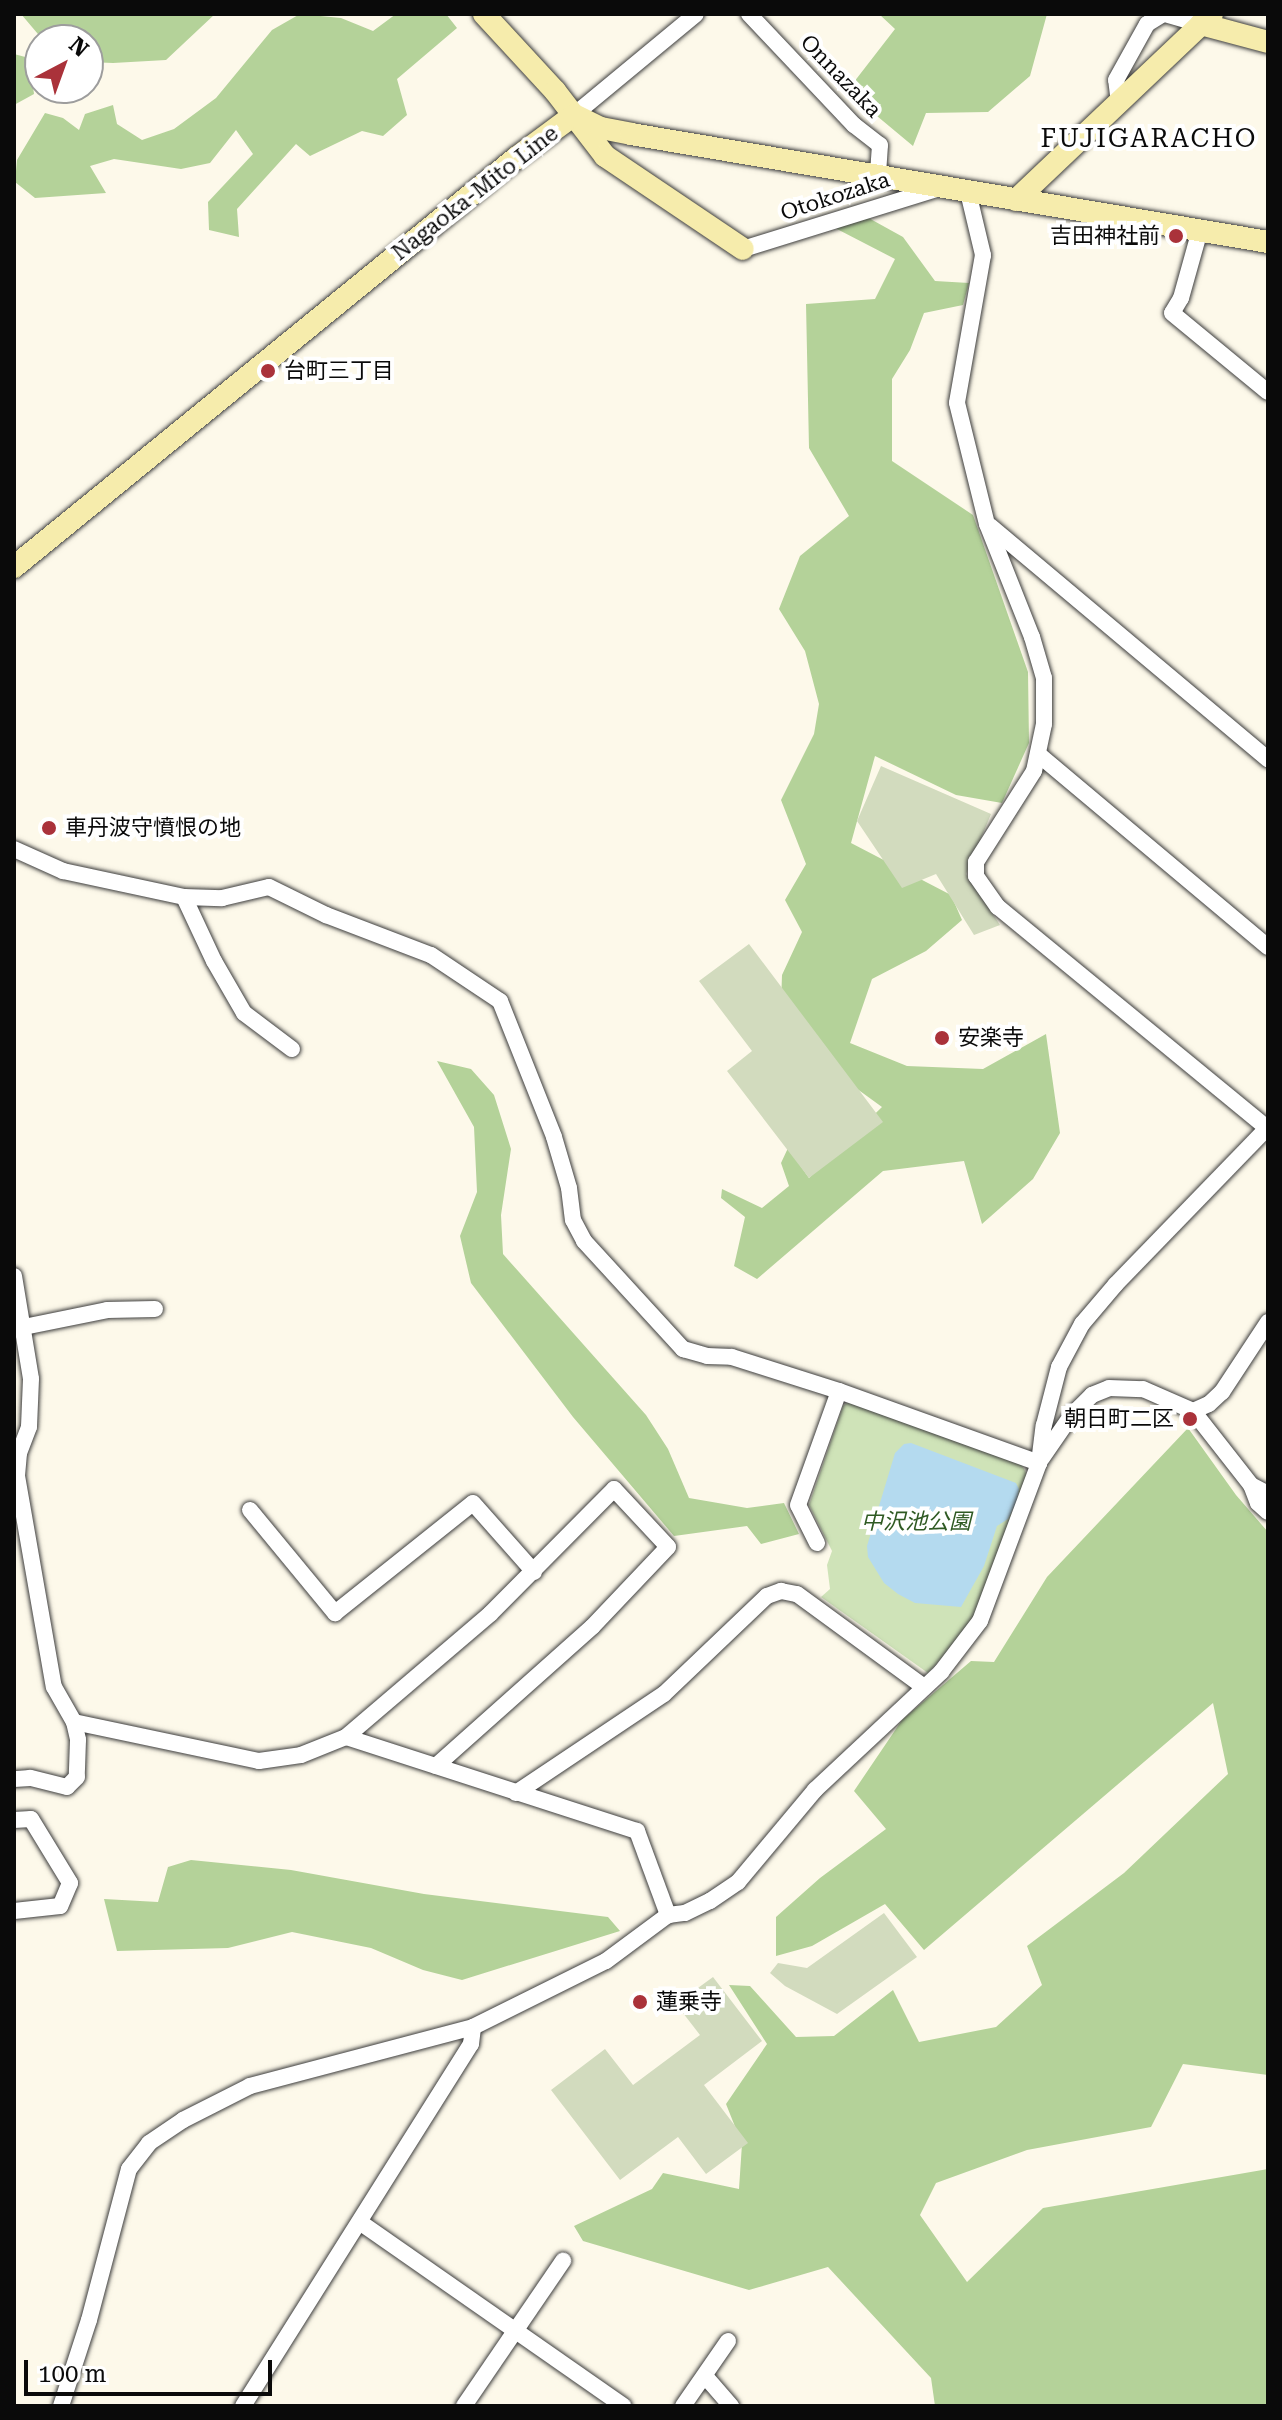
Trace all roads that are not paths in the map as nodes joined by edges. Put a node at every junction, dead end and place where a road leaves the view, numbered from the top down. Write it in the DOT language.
graph roads {
  1 [pos="484,14"];
  2 [pos="696,14"];
  3 [pos="749,14"];
  4 [pos="1164,14"];
  5 [pos="1207,19"];
  6 [pos="1268,42"];
  7 [pos="1119,103"];
  8 [pos="574,115"];
  9 [pos="878,176"];
  10 [pos="942,188"];
  11 [pos="968,192"];
  12 [pos="1016,200"];
  13 [pos="1200,230"];
  14 [pos="1268,242"];
  15 [pos="743,249"];
  16 [pos="1268,392"];
  17 [pos="987,524"];
  18 [pos="14,567"];
  19 [pos="1038,754"];
  20 [pos="1268,759"];
  21 [pos="14,849"];
  22 [pos="184,897"];
  23 [pos="1268,947"];
  24 [pos="292,1049"];
  25 [pos="1268,1128"];
  26 [pos="14,1276"];
  27 [pos="155,1309"];
  28 [pos="1268,1322"];
  29 [pos="17,1328"];
  30 [pos="839,1391"];
  31 [pos="1193,1411"];
  32 [pos="1039,1463"];
  33 [pos="1251,1485"];
  34 [pos="1268,1494"];
  35 [pos="250,1510"];
  36 [pos="1268,1512"];
  37 [pos="817,1543"];
  38 [pos="534,1572"];
  39 [pos="924,1687"];
  40 [pos="74,1722"];
  41 [pos="346,1737"];
  42 [pos="436,1766"];
  43 [pos="14,1779"];
  44 [pos="516,1793"];
  45 [pos="14,1820"];
  46 [pos="14,1911"];
  47 [pos="668,1915"];
  48 [pos="473,2027"];
  49 [pos="361,2223"];
  50 [pos="563,2261"];
  51 [pos="516,2331"];
  52 [pos="728,2341"];
  53 [pos="705,2376"];
  54 [pos="61,2406"];
  55 [pos="243,2406"];
  56 [pos="464,2406"];
  57 [pos="623,2406"];
  58 [pos="683,2406"];
  59 [pos="731,2406"];
  1 -- 8 [label="main road"];
  2 -- 8 [label="street"];
  3 -- 9 [label="street, Onnazaka"];
  4 -- 5 [label="street"];
  4 -- 7 [label="street"];
  5 -- 6 [label="main road"];
  5 -- 7 [label="main road"];
  7 -- 12 [label="main road"];
  8 -- 9 [label="main road, Nagaoka-Mito Line"];
  8 -- 15 [label="main road"];
  8 -- 18 [label="main road, Nagaoka-Mito Line"];
  9 -- 10 [label="main road, Nagaoka-Mito Line"];
  10 -- 11 [label="main road, Nagaoka-Mito Line"];
  10 -- 15 [label="street, Otokozaka"];
  11 -- 12 [label="main road, Nagaoka-Mito Line"];
  11 -- 17 [label="street"];
  12 -- 13 [label="main road, Nagaoka-Mito Line"];
  13 -- 14 [label="main road, Nagaoka-Mito Line"];
  13 -- 16 [label="street"];
  17 -- 19 [label="street"];
  17 -- 20 [label="street"];
  19 -- 23 [label="street"];
  19 -- 25 [label="street"];
  21 -- 22 [label="street"];
  22 -- 24 [label="street"];
  22 -- 30 [label="street"];
  25 -- 32 [label="street"];
  26 -- 29 [label="street"];
  27 -- 29 [label="street"];
  28 -- 31 [label="street"];
  29 -- 40 [label="street"];
  30 -- 32 [label="street"];
  30 -- 37 [label="street"];
  31 -- 32 [label="street"];
  31 -- 33 [label="street"];
  32 -- 39 [label="street"];
  33 -- 34 [label="street"];
  33 -- 36 [label="street"];
  35 -- 38 [label="street"];
  38 -- 41 [label="street"];
  38 -- 42 [label="street"];
  39 -- 44 [label="street"];
  39 -- 47 [label="street"];
  40 -- 41 [label="street"];
  40 -- 43 [label="street"];
  41 -- 42 [label="street"];
  42 -- 44 [label="street"];
  44 -- 47 [label="street"];
  45 -- 46 [label="street"];
  47 -- 48 [label="street"];
  48 -- 49 [label="street"];
  48 -- 54 [label="street"];
  49 -- 51 [label="street"];
  49 -- 55 [label="street"];
  50 -- 51 [label="street"];
  51 -- 56 [label="street"];
  51 -- 57 [label="street"];
  52 -- 53 [label="street"];
  53 -- 58 [label="street"];
  53 -- 59 [label="street"];
}
